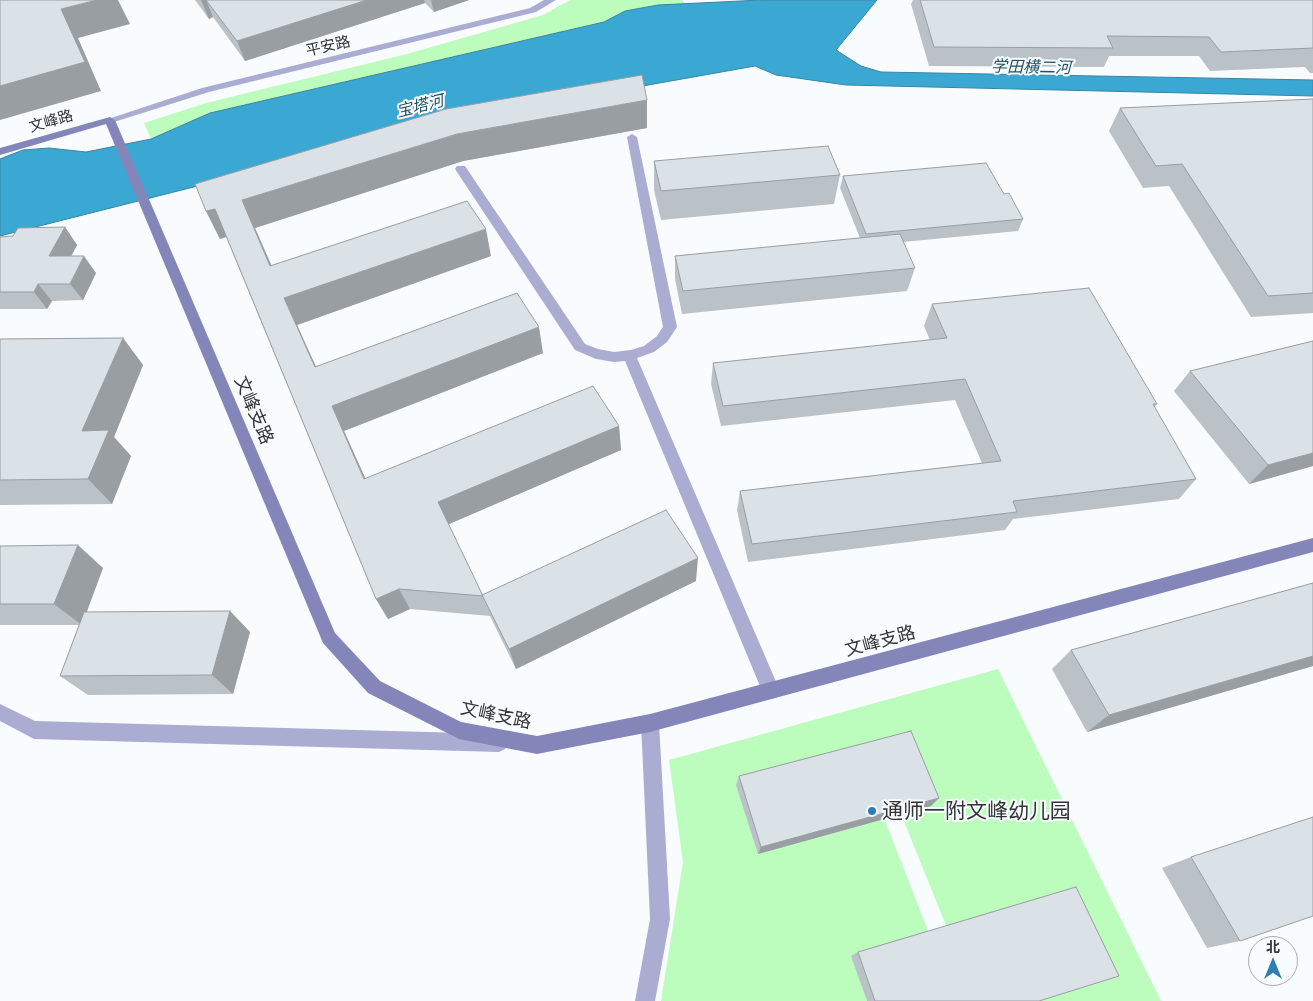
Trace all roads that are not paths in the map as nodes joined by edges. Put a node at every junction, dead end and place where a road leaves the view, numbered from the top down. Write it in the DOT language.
graph roads {
  1 [pos="551,0"];
  2 [pos="110,120"];
  3 [pos="632,137"];
  4 [pos="0,152"];
  5 [pos="461,170"];
  6 [pos="629,355"];
  7 [pos="1313,545"];
  8 [pos="771,691"];
  9 [pos="0,712"];
  10 [pos="650,723"];
  11 [pos="537,744"];
  12 [pos="644,1001"];
  1 -- 2 [label="street, 平安路"];
  2 -- 4 [label="street, 文峰路"];
  2 -- 11 [label="street, 文峰支路"];
  3 -- 6 [label="street"];
  5 -- 6 [label="street"];
  6 -- 8 [label="street"];
  7 -- 8 [label="street, 文峰支路"];
  8 -- 10 [label="street, 文峰支路"];
  9 -- 11 [label="street"];
  10 -- 11 [label="street, 文峰支路"];
  10 -- 12 [label="street"];
}
